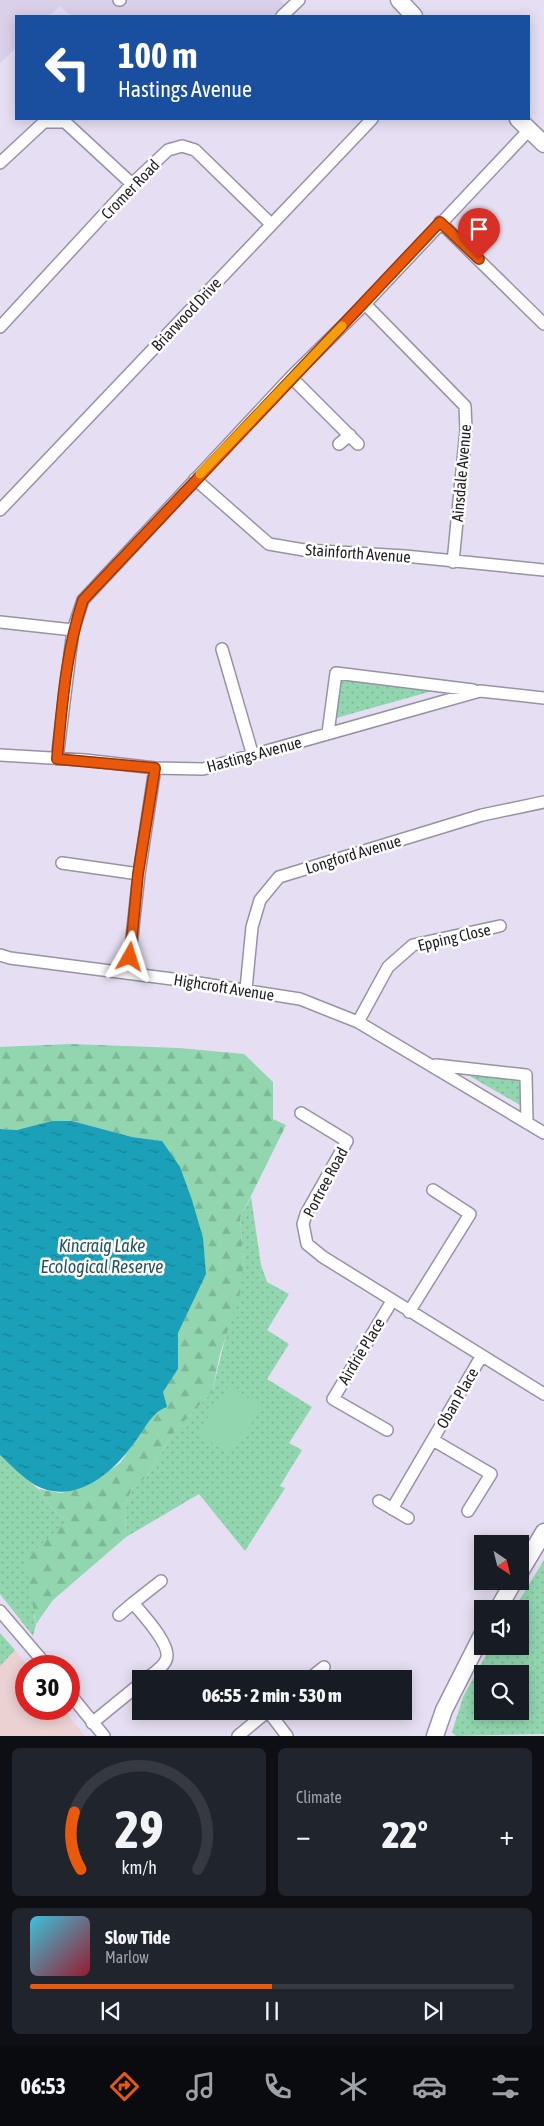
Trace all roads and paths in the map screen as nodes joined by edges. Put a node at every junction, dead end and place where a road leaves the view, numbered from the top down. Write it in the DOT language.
graph roads {
  1 [pos="299,0"];
  2 [pos="399,0"];
  3 [pos="283,15"];
  4 [pos="413,15"];
  5 [pos="371,120"];
  6 [pos="524,124"];
  7 [pos="544,144"];
  8 [pos="0,163"];
  9 [pos="132,184"];
  10 [pos="440,222"];
  11 [pos="271,224"];
  12 [pos="365,304"];
  13 [pos="544,324"];
  14 [pos="0,327"];
  15 [pos="291,377"];
  16 [pos="339,444"];
  17 [pos="196,479"];
  18 [pos="1,507"];
  19 [pos="453,562"];
  20 [pos="544,570"];
  21 [pos="0,622"];
  22 [pos="73,630"];
  23 [pos="222,649"];
  24 [pos="480,691"];
  25 [pos="544,698"];
  26 [pos="328,733"];
  27 [pos="0,755"];
  28 [pos="253,756"];
  29 [pos="57,759"];
  30 [pos="155,768"];
  31 [pos="544,802"];
  32 [pos="62,863"];
  33 [pos="138,874"];
  34 [pos="500,926"];
  35 [pos="0,955"];
  36 [pos="128,973"];
  37 [pos="246,989"];
  38 [pos="358,1022"];
  39 [pos="433,1065"];
  40 [pos="301,1113"];
  41 [pos="527,1123"];
  42 [pos="544,1133"];
  43 [pos="433,1190"];
  44 [pos="392,1301"];
  45 [pos="409,1312"];
  46 [pos="481,1357"];
  47 [pos="544,1394"];
  48 [pos="387,1430"];
  49 [pos="433,1440"];
  50 [pos="379,1501"];
  51 [pos="392,1509"];
  52 [pos="468,1512"];
  53 [pos="408,1518"];
  54 [pos="544,1532"];
  55 [pos="529,1557"];
  56 [pos="161,1581"];
  57 [pos="134,1603"];
  58 [pos="0,1611"];
  59 [pos="119,1615"];
  60 [pos="474,1652"];
  61 [pos="38,1655"];
  62 [pos="324,1667"];
  63 [pos="156,1670"];
  64 [pos="320,1670"];
  65 [pos="132,1690"];
  66 [pos="80,1707"];
  67 [pos="92,1723"];
  68 [pos="104,1736"];
  69 [pos="238,1736"];
  70 [pos="287,1736"];
  71 [pos="435,1736"];
  1 -- 3 [label="street"];
  2 -- 4 [label="street"];
  5 -- 11 [label="street, Briarwood Drive"];
  6 -- 7 [label="street"];
  6 -- 10 [label="street"];
  8 -- 9 [label="street"];
  9 -- 11 [label="street, Cromer Road"];
  9 -- 14 [label="street, Cromer Road"];
  10 -- 12 [label="street"];
  10 -- 13 [label="street"];
  11 -- 18 [label="street, Briarwood Drive"];
  12 -- 15 [label="street"];
  12 -- 19 [label="street, Ainsdale Avenue"];
  15 -- 16 [label="street"];
  15 -- 17 [label="street"];
  17 -- 19 [label="street, Stainforth Avenue"];
  17 -- 22 [label="street"];
  19 -- 20 [label="street, Stainforth Avenue"];
  21 -- 22 [label="street"];
  22 -- 29 [label="street"];
  23 -- 28 [label="street"];
  24 -- 25 [label="street, Hastings Avenue"];
  24 -- 26 [label="street, Hastings Avenue"];
  24 -- 26 [label="street, Hastings Avenue"];
  26 -- 28 [label="street, Hastings Avenue"];
  27 -- 29 [label="street, Hastings Avenue"];
  28 -- 30 [label="street, Hastings Avenue"];
  29 -- 30 [label="street, Hastings Avenue"];
  30 -- 33 [label="street"];
  31 -- 37 [label="street, Longford Avenue"];
  32 -- 33 [label="street"];
  33 -- 36 [label="street"];
  34 -- 38 [label="street, Epping Close"];
  35 -- 36 [label="street, Highcroft Avenue"];
  36 -- 37 [label="street, Highcroft Avenue"];
  37 -- 38 [label="street, Highcroft Avenue"];
  38 -- 39 [label="street, Highcroft Avenue"];
  39 -- 41 [label="street, Highcroft Avenue"];
  39 -- 41 [label="street, Highcroft Avenue"];
  40 -- 44 [label="street, Portree Road"];
  41 -- 42 [label="street, Highcroft Avenue"];
  43 -- 45 [label="street"];
  44 -- 45 [label="street, Portree Road"];
  44 -- 48 [label="street, Airdrie Place"];
  45 -- 46 [label="street, Portree Road"];
  46 -- 47 [label="street, Portree Road"];
  46 -- 49 [label="street, Oban Place"];
  49 -- 51 [label="street, Oban Place"];
  49 -- 52 [label="street, Oban Place"];
  50 -- 51 [label="street"];
  51 -- 53 [label="street"];
  54 -- 55 [label="street"];
  56 -- 57 [label="street"];
  57 -- 59 [label="street"];
  57 -- 63 [label="street"];
  58 -- 61 [label="street"];
  60 -- 71 [label="street"];
  62 -- 64 [label="street"];
  65 -- 67 [label="street"];
  66 -- 67 [label="street"];
  67 -- 68 [label="street"];
  69 -- 70 [label="street"];
}
